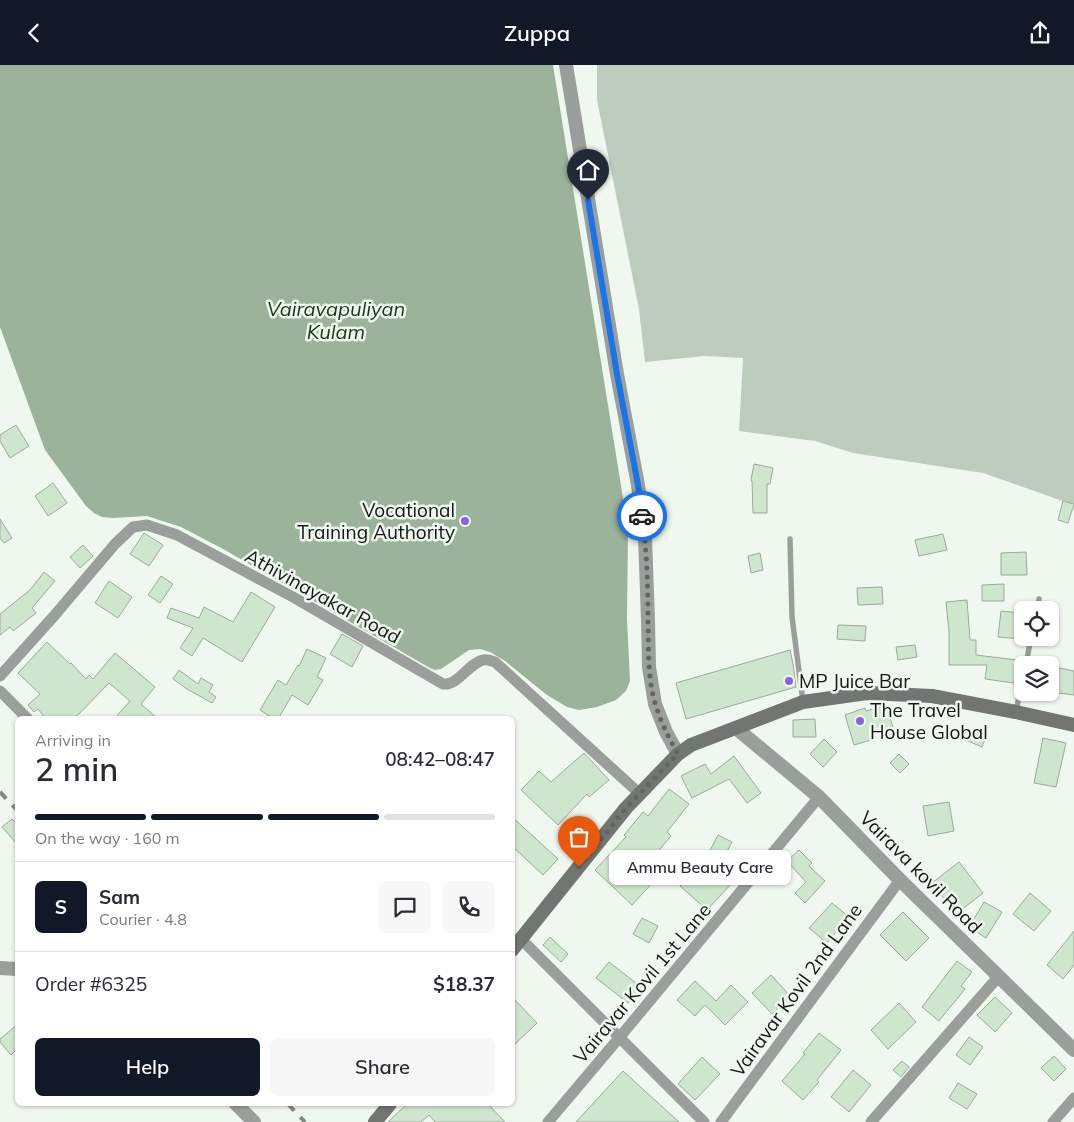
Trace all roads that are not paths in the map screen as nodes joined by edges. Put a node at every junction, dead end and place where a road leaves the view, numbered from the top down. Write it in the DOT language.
graph roads {
  1 [pos="566,65"];
  2 [pos="790,539"];
  3 [pos="0,676"];
  4 [pos="0,691"];
  5 [pos="1018,701"];
  6 [pos="803,702"];
  7 [pos="1016,711"];
  8 [pos="25,716"];
  9 [pos="1074,725"];
  10 [pos="736,728"];
  11 [pos="678,754"];
  12 [pos="640,794"];
  13 [pos="819,797"];
  14 [pos="900,880"];
  15 [pos="517,944"];
  16 [pos="0,969"];
  17 [pos="15,969"];
  18 [pos="999,976"];
  19 [pos="619,1038"];
  20 [pos="1074,1050"];
  21 [pos="1074,1098"];
  22 [pos="238,1106"];
  23 [pos="388,1106"];
  24 [pos="254,1122"];
  25 [pos="375,1122"];
  26 [pos="548,1122"];
  27 [pos="704,1122"];
  28 [pos="721,1122"];
  29 [pos="871,1122"];
  30 [pos="1053,1122"];
  1 -- 11 [label="street"];
  2 -- 6 [label="lane"];
  3 -- 12 [label="street, Athivinayakar Road"];
  4 -- 8 [label="street"];
  5 -- 7 [label="lane"];
  6 -- 7 [label="main road"];
  6 -- 10 [label="main road"];
  7 -- 9 [label="main road"];
  10 -- 11 [label="main road"];
  10 -- 13 [label="street, Vairava kovil Road"];
  11 -- 12 [label="main road"];
  12 -- 15 [label="main road"];
  13 -- 14 [label="street, Vairava kovil Road"];
  13 -- 19 [label="street, Vairavar Kovil 1st Lane"];
  14 -- 18 [label="street, Vairava kovil Road"];
  14 -- 28 [label="street, Vairavar Kovil 2nd Lane"];
  15 -- 19 [label="street"];
  16 -- 17 [label="street"];
  18 -- 20 [label="street, Vairava kovil Road"];
  18 -- 29 [label="street"];
  19 -- 26 [label="street, Vairavar Kovil 1st Lane"];
  19 -- 27 [label="street"];
  21 -- 30 [label="street"];
  22 -- 24 [label="street"];
  23 -- 25 [label="main road"];
}
